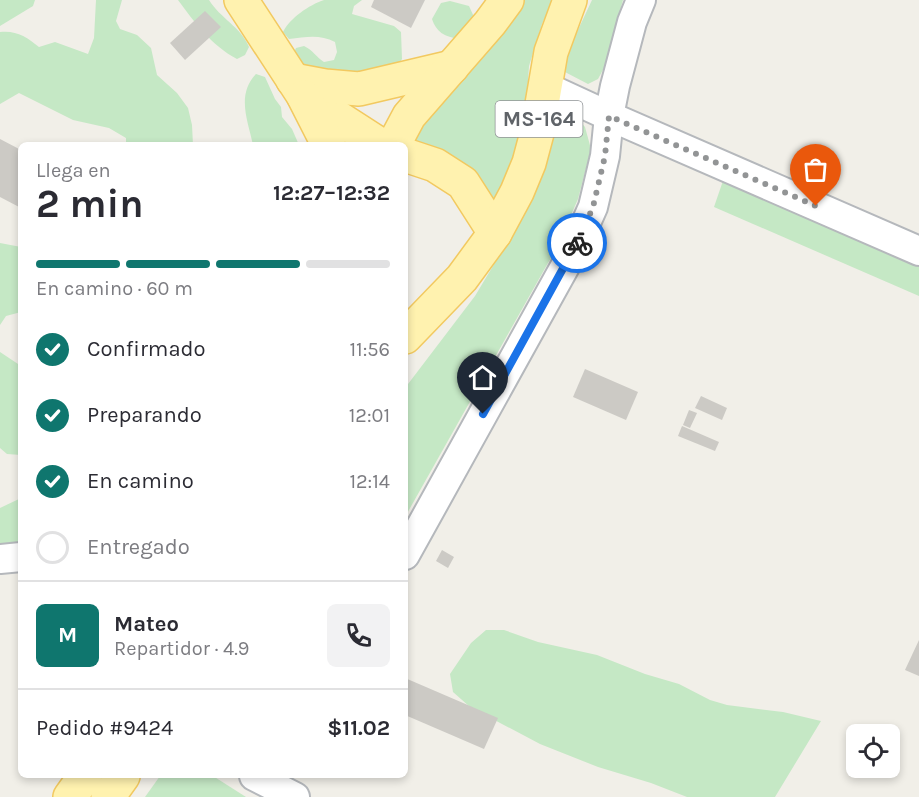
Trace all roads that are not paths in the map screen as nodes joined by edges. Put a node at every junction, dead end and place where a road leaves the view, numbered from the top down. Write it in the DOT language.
graph roads {
  1 [pos="241,0"];
  2 [pos="507,0"];
  3 [pos="570,0"];
  4 [pos="641,0"];
  5 [pos="452,67"];
  6 [pos="544,86"];
  7 [pos="298,88"];
  8 [pos="609,116"];
  9 [pos="327,142"];
  10 [pos="376,142"];
  11 [pos="395,142"];
  12 [pos="408,156"];
  13 [pos="495,233"];
  14 [pos="919,251"];
  15 [pos="408,335"];
  16 [pos="408,550"];
  17 [pos="18,557"];
  18 [pos="0,559"];
  19 [pos="84,778"];
  20 [pos="122,778"];
  21 [pos="70,797"];
  22 [pos="108,797"];
  1 -- 7 [label="main road"];
  2 -- 5 [label="main road"];
  3 -- 6 [label="main road, MS-164"];
  4 -- 8 [label="street"];
  5 -- 7 [label="main road"];
  5 -- 11 [label="main road"];
  6 -- 8 [label="street"];
  6 -- 13 [label="main road, MS-164"];
  7 -- 9 [label="main road"];
  7 -- 10 [label="main road"];
  8 -- 14 [label="street"];
  8 -- 16 [label="street"];
  12 -- 13 [label="main road"];
  13 -- 15 [label="main road, MS-164"];
  17 -- 18 [label="street"];
  19 -- 21 [label="main road"];
  20 -- 22 [label="main road"];
}
